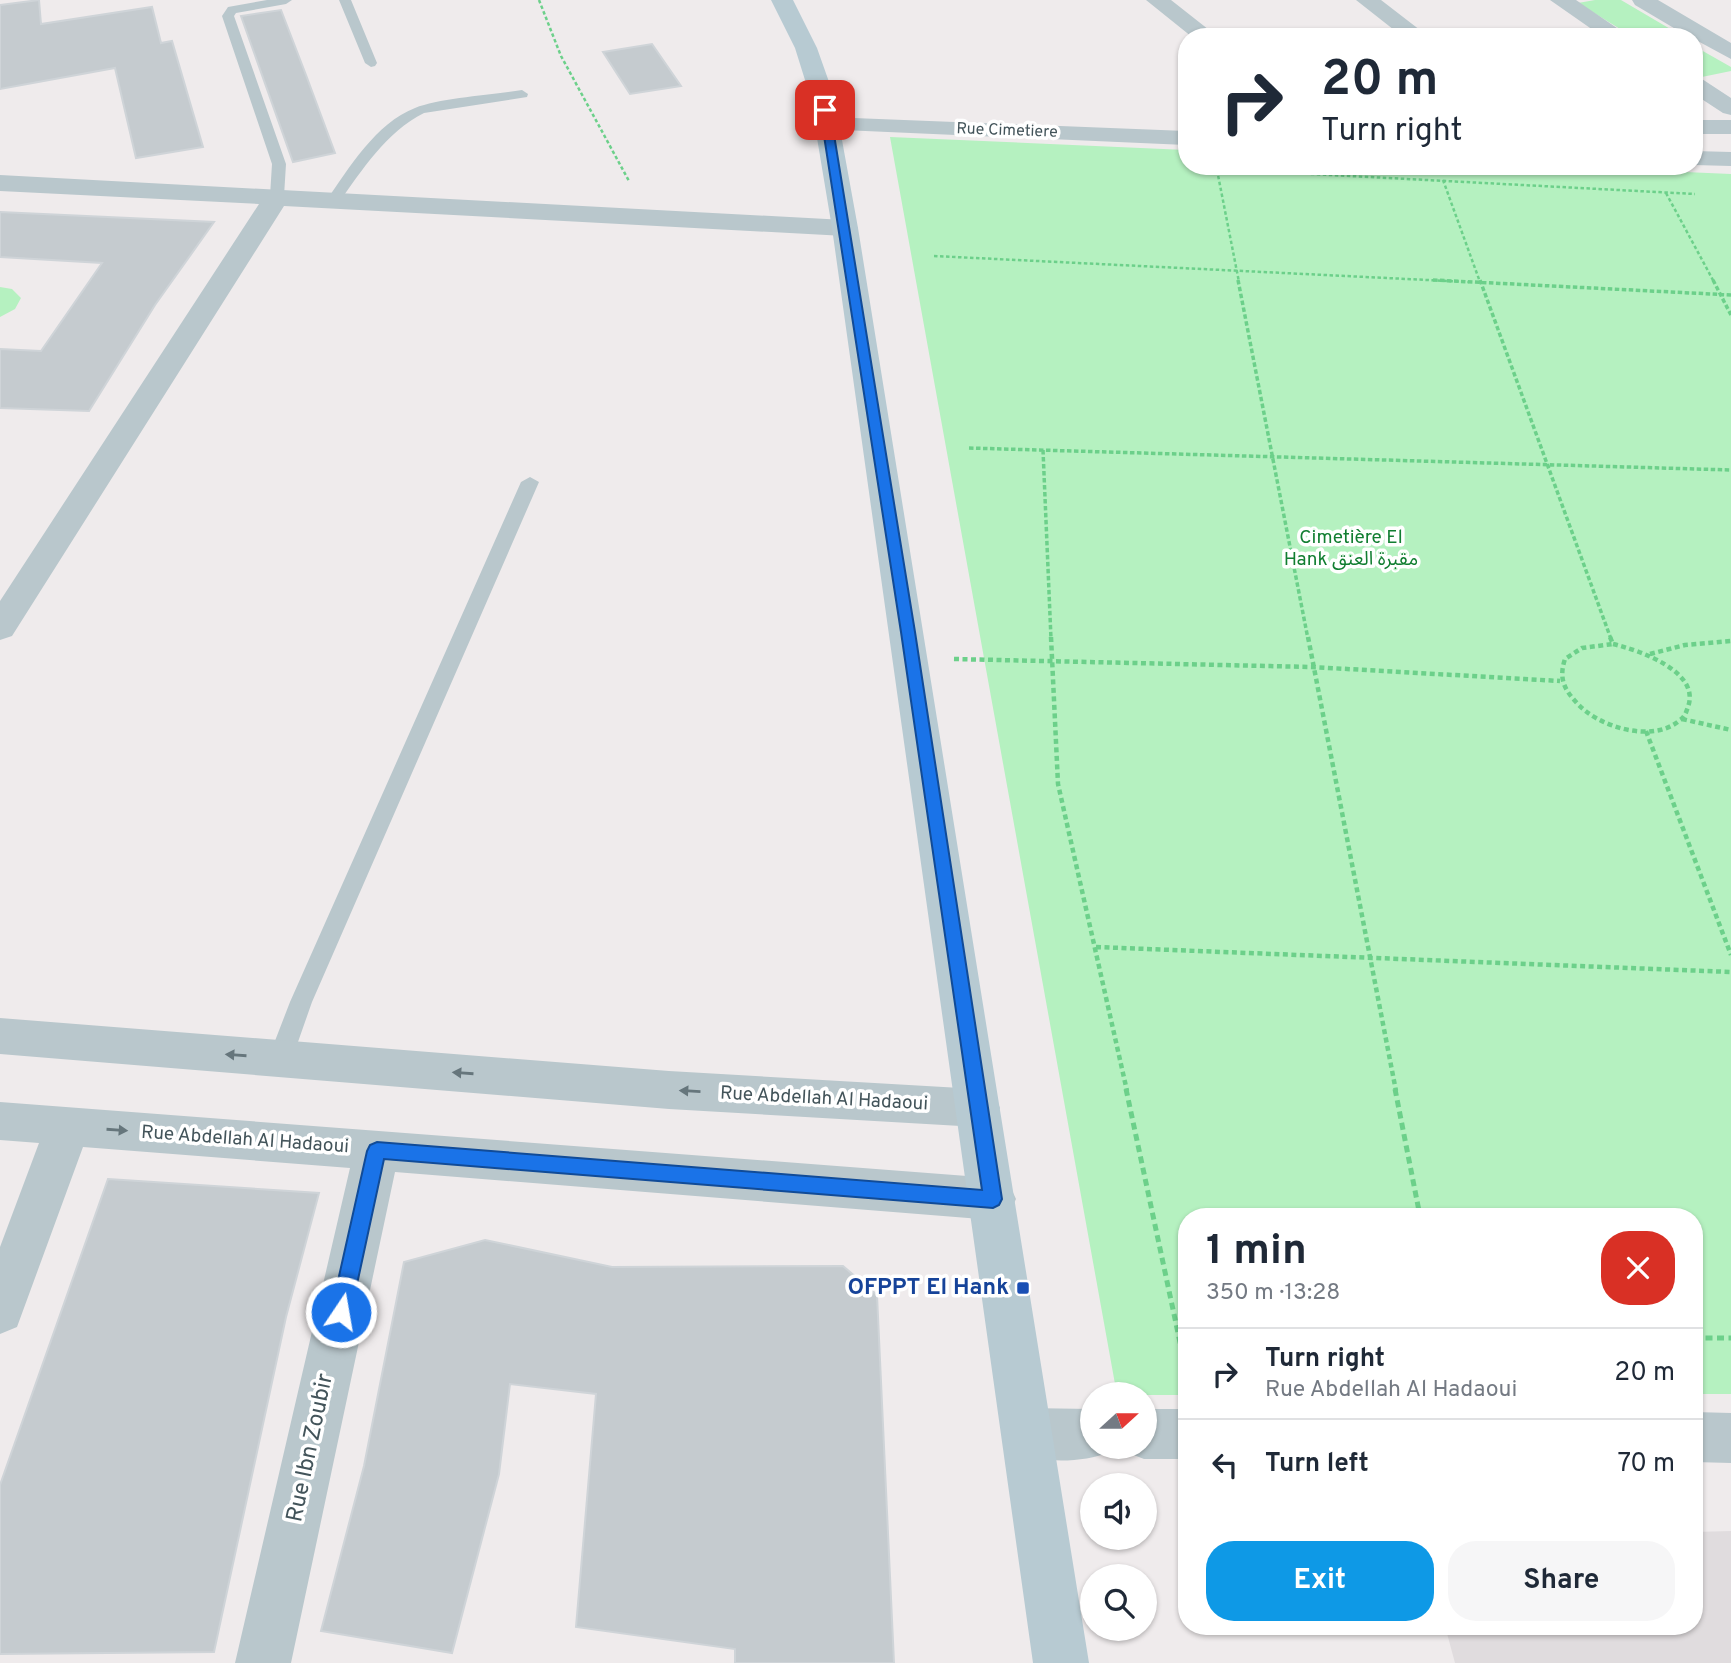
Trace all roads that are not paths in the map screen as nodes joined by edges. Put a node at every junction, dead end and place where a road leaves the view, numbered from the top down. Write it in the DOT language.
graph roads {
  1 [pos="286,0"];
  2 [pos="345,0"];
  3 [pos="782,0"];
  4 [pos="1157,0"];
  5 [pos="1367,0"];
  6 [pos="1561,0"];
  7 [pos="1643,0"];
  8 [pos="1194,28"];
  9 [pos="1406,28"];
  10 [pos="1605,28"];
  11 [pos="1690,28"];
  12 [pos="1703,35"];
  13 [pos="1731,52"];
  14 [pos="371,63"];
  15 [pos="1703,90"];
  16 [pos="522,94"];
  17 [pos="1731,108"];
  18 [pos="828,124"];
  19 [pos="1703,127"];
  20 [pos="1731,127"];
  21 [pos="1178,138"];
  22 [pos="1703,158"];
  23 [pos="1731,159"];
  24 [pos="0,183"];
  25 [pos="276,196"];
  26 [pos="332,201"];
  27 [pos="845,228"];
  28 [pos="530,482"];
  29 [pos="0,628"];
  30 [pos="0,1036"];
  31 [pos="280,1059"];
  32 [pos="978,1108"];
  33 [pos="0,1121"];
  34 [pos="68,1126"];
  35 [pos="377,1151"];
  36 [pos="993,1199"];
  37 [pos="0,1311"];
  38 [pos="1026,1433"];
  39 [pos="1080,1434"];
  40 [pos="1157,1434"];
  41 [pos="1178,1434"];
  42 [pos="1703,1437"];
  43 [pos="1731,1438"];
  44 [pos="263,1663"];
  45 [pos="1061,1663"];
  1 -- 25 [label="lane"];
  2 -- 14 [label="lane"];
  3 -- 18 [label="street"];
  4 -- 8 [label="street"];
  5 -- 9 [label="street"];
  6 -- 10 [label="street"];
  7 -- 11 [label="street"];
  12 -- 13 [label="street"];
  15 -- 17 [label="street"];
  16 -- 26 [label="lane"];
  18 -- 21 [label="street, Rue Cimetiere"];
  18 -- 27 [label="street"];
  19 -- 20 [label="street"];
  22 -- 23 [label="street"];
  24 -- 25 [label="street"];
  25 -- 26 [label="street"];
  25 -- 29 [label="street"];
  26 -- 27 [label="street"];
  27 -- 32 [label="street"];
  28 -- 31 [label="lane"];
  31 -- 30 [label="street, Rue Abdellah Al Hadaoui, one-way"];
  32 -- 31 [label="street, Rue Abdellah Al Hadaoui, one-way"];
  32 -- 36 [label="street"];
  33 -- 34 [label="street, Rue Abdellah Al Hadaoui"];
  34 -- 35 [label="street, Rue Abdellah Al Hadaoui, one-way"];
  34 -- 37 [label="street"];
  35 -- 36 [label="street, Rue Abdellah Al Hadaoui"];
  35 -- 44 [label="street, Rue Ibn Zoubir"];
  36 -- 38 [label="street"];
  38 -- 39 [label="street"];
  38 -- 45 [label="street"];
  40 -- 41 [label="street"];
  42 -- 43 [label="street"];
}
